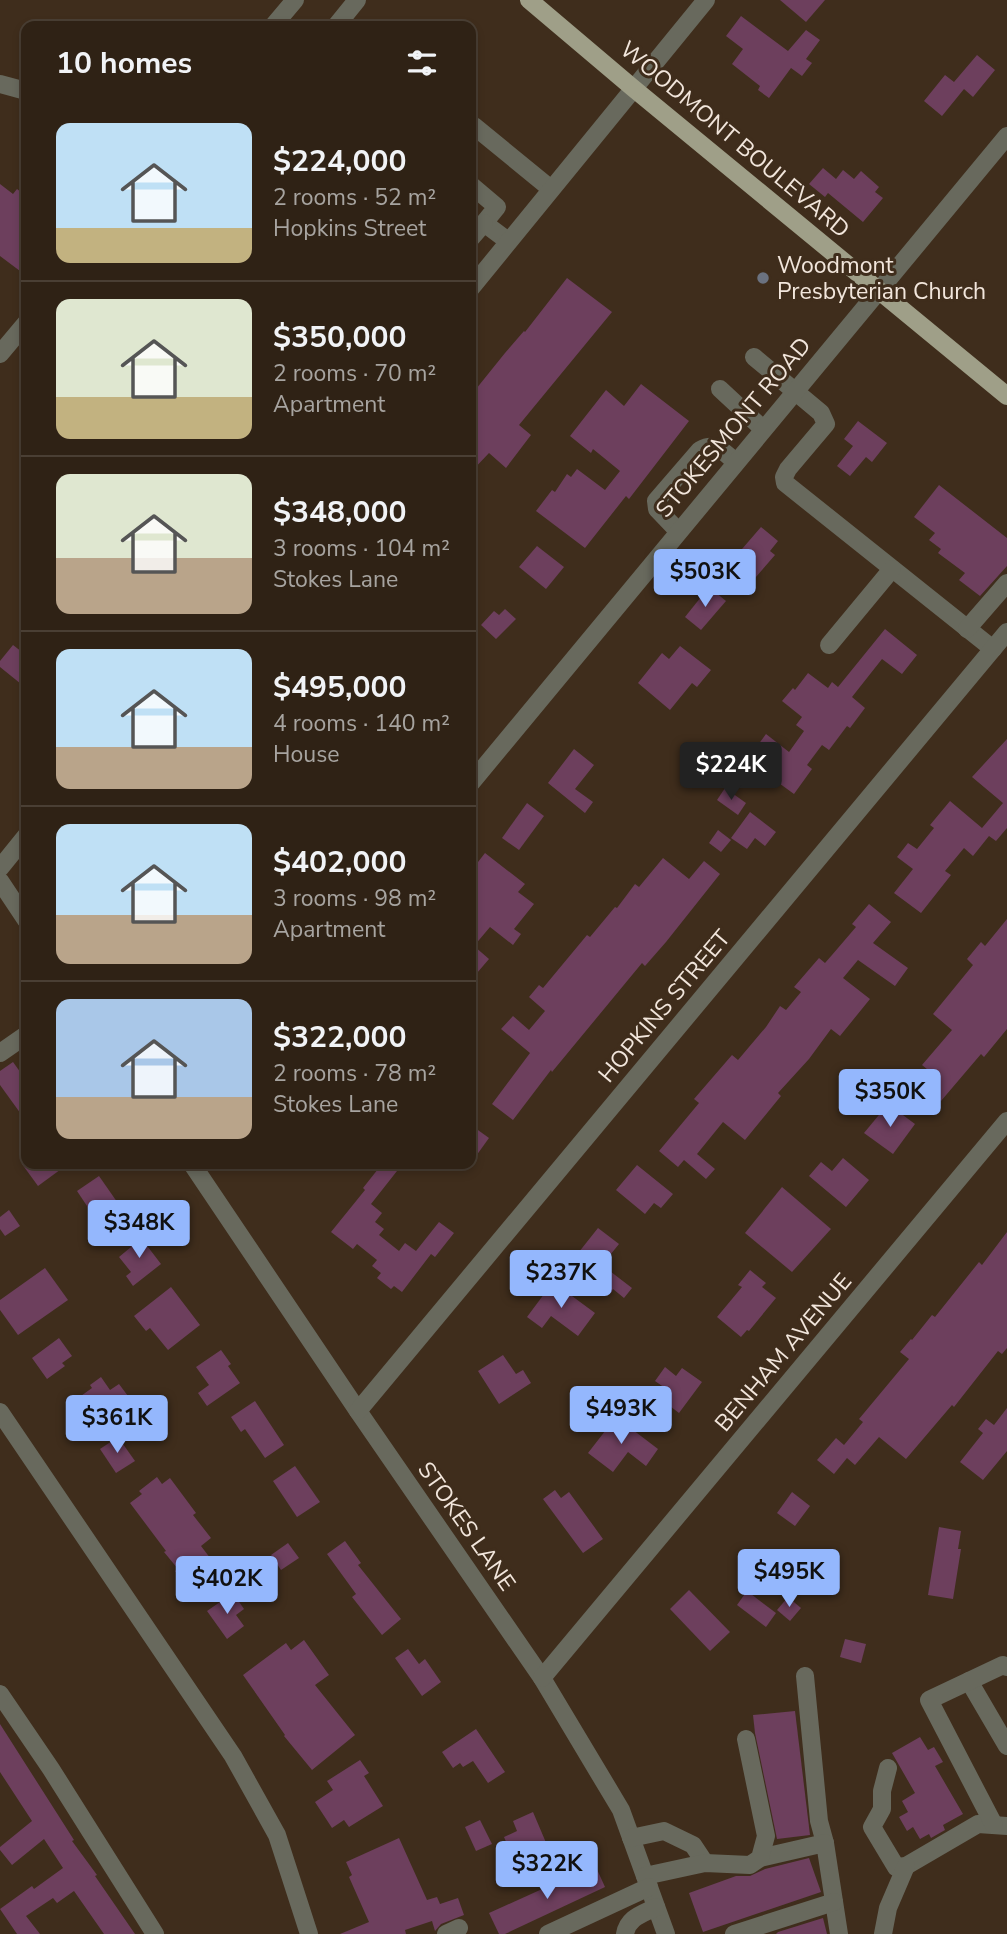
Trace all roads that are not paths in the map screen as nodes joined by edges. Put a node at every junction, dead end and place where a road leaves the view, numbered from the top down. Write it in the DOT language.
graph roads {
  1 [pos="295,0"];
  2 [pos="356,0"];
  3 [pos="529,0"];
  4 [pos="706,0"];
  5 [pos="277,21"];
  6 [pos="340,21"];
  7 [pos="0,84"];
  8 [pos="633,88"];
  9 [pos="21,90"];
  10 [pos="476,128"];
  11 [pos="1007,136"];
  12 [pos="476,189"];
  13 [pos="551,189"];
  14 [pos="484,223"];
  15 [pos="476,232"];
  16 [pos="508,241"];
  17 [pos="476,282"];
  18 [pos="878,290"];
  19 [pos="21,329"];
  20 [pos="0,354"];
  21 [pos="754,357"];
  22 [pos="720,389"];
  23 [pos="794,392"];
  24 [pos="1007,396"];
  25 [pos="763,429"];
  26 [pos="736,462"];
  27 [pos="678,531"];
  28 [pos="892,569"];
  29 [pos="1007,583"];
  30 [pos="967,629"];
  31 [pos="1007,632"];
  32 [pos="829,645"];
  33 [pos="993,649"];
  34 [pos="476,777"];
  35 [pos="21,842"];
  36 [pos="0,868"];
  37 [pos="0,881"];
  38 [pos="21,912"];
  39 [pos="21,1038"];
  40 [pos="0,1053"];
  41 [pos="1007,1121"];
  42 [pos="195,1169"];
  43 [pos="358,1411"];
  44 [pos="0,1412"];
  45 [pos="1007,1667"];
  46 [pos="805,1676"];
  47 [pos="542,1678"];
  48 [pos="970,1681"];
  49 [pos="0,1695"];
  50 [pos="746,1739"];
  51 [pos="1007,1746"];
  52 [pos="888,1768"];
  53 [pos="1000,1826"];
  54 [pos="631,1838"];
  55 [pos="825,1843"];
  56 [pos="760,1858"];
  57 [pos="705,1863"];
  58 [pos="906,1866"];
  59 [pos="647,1882"];
  60 [pos="834,1902"];
  61 [pos="656,1907"];
  62 [pos="155,1934"];
  63 [pos="309,1934"];
  64 [pos="548,1934"];
  65 [pos="625,1934"];
  66 [pos="666,1934"];
  67 [pos="734,1934"];
  68 [pos="839,1934"];
  69 [pos="883,1934"];
  1 -- 5 [label="street"];
  2 -- 6 [label="street"];
  3 -- 8 [label="main road, WOODMONT BOULEVARD"];
  4 -- 8 [label="street"];
  7 -- 9 [label="street"];
  8 -- 13 [label="street"];
  8 -- 18 [label="main road, WOODMONT BOULEVARD"];
  10 -- 13 [label="street"];
  11 -- 18 [label="street, STOKESMONT ROAD"];
  12 -- 14 [label="street"];
  13 -- 16 [label="street"];
  14 -- 15 [label="street"];
  14 -- 16 [label="street"];
  16 -- 17 [label="street"];
  18 -- 23 [label="street, STOKESMONT ROAD"];
  18 -- 24 [label="main road, WOODMONT BOULEVARD"];
  19 -- 20 [label="street"];
  21 -- 23 [label="street"];
  22 -- 25 [label="street"];
  23 -- 25 [label="street, STOKESMONT ROAD"];
  23 -- 28 [label="street"];
  25 -- 26 [label="street, STOKESMONT ROAD"];
  26 -- 27 [label="street, STOKESMONT ROAD"];
  26 -- 27 [label="street"];
  27 -- 34 [label="street, STOKESMONT ROAD"];
  28 -- 30 [label="street"];
  28 -- 32 [label="street"];
  29 -- 30 [label="street"];
  30 -- 33 [label="street"];
  31 -- 33 [label="street, HOPKINS STREET"];
  33 -- 43 [label="street, HOPKINS STREET"];
  35 -- 36 [label="street"];
  37 -- 38 [label="street"];
  39 -- 40 [label="street"];
  41 -- 47 [label="street, BENHAM AVENUE"];
  42 -- 43 [label="street, STOKES LANE"];
  43 -- 47 [label="street, STOKES LANE"];
  44 -- 63 [label="street"];
  45 -- 48 [label="street"];
  46 -- 55 [label="street"];
  47 -- 54 [label="street, STOKES LANE"];
  48 -- 51 [label="street"];
  48 -- 53 [label="street"];
  49 -- 62 [label="street"];
  50 -- 56 [label="street"];
  52 -- 58 [label="street"];
  53 -- 58 [label="street"];
  54 -- 57 [label="street"];
  54 -- 59 [label="street, STOKES LANE"];
  55 -- 56 [label="street"];
  55 -- 60 [label="street"];
  56 -- 57 [label="street"];
  57 -- 59 [label="street"];
  58 -- 69 [label="street"];
  59 -- 61 [label="street, STOKES LANE"];
  59 -- 64 [label="street"];
  60 -- 67 [label="street"];
  60 -- 68 [label="street"];
  61 -- 65 [label="street"];
  61 -- 66 [label="street, STOKES LANE"];
}
